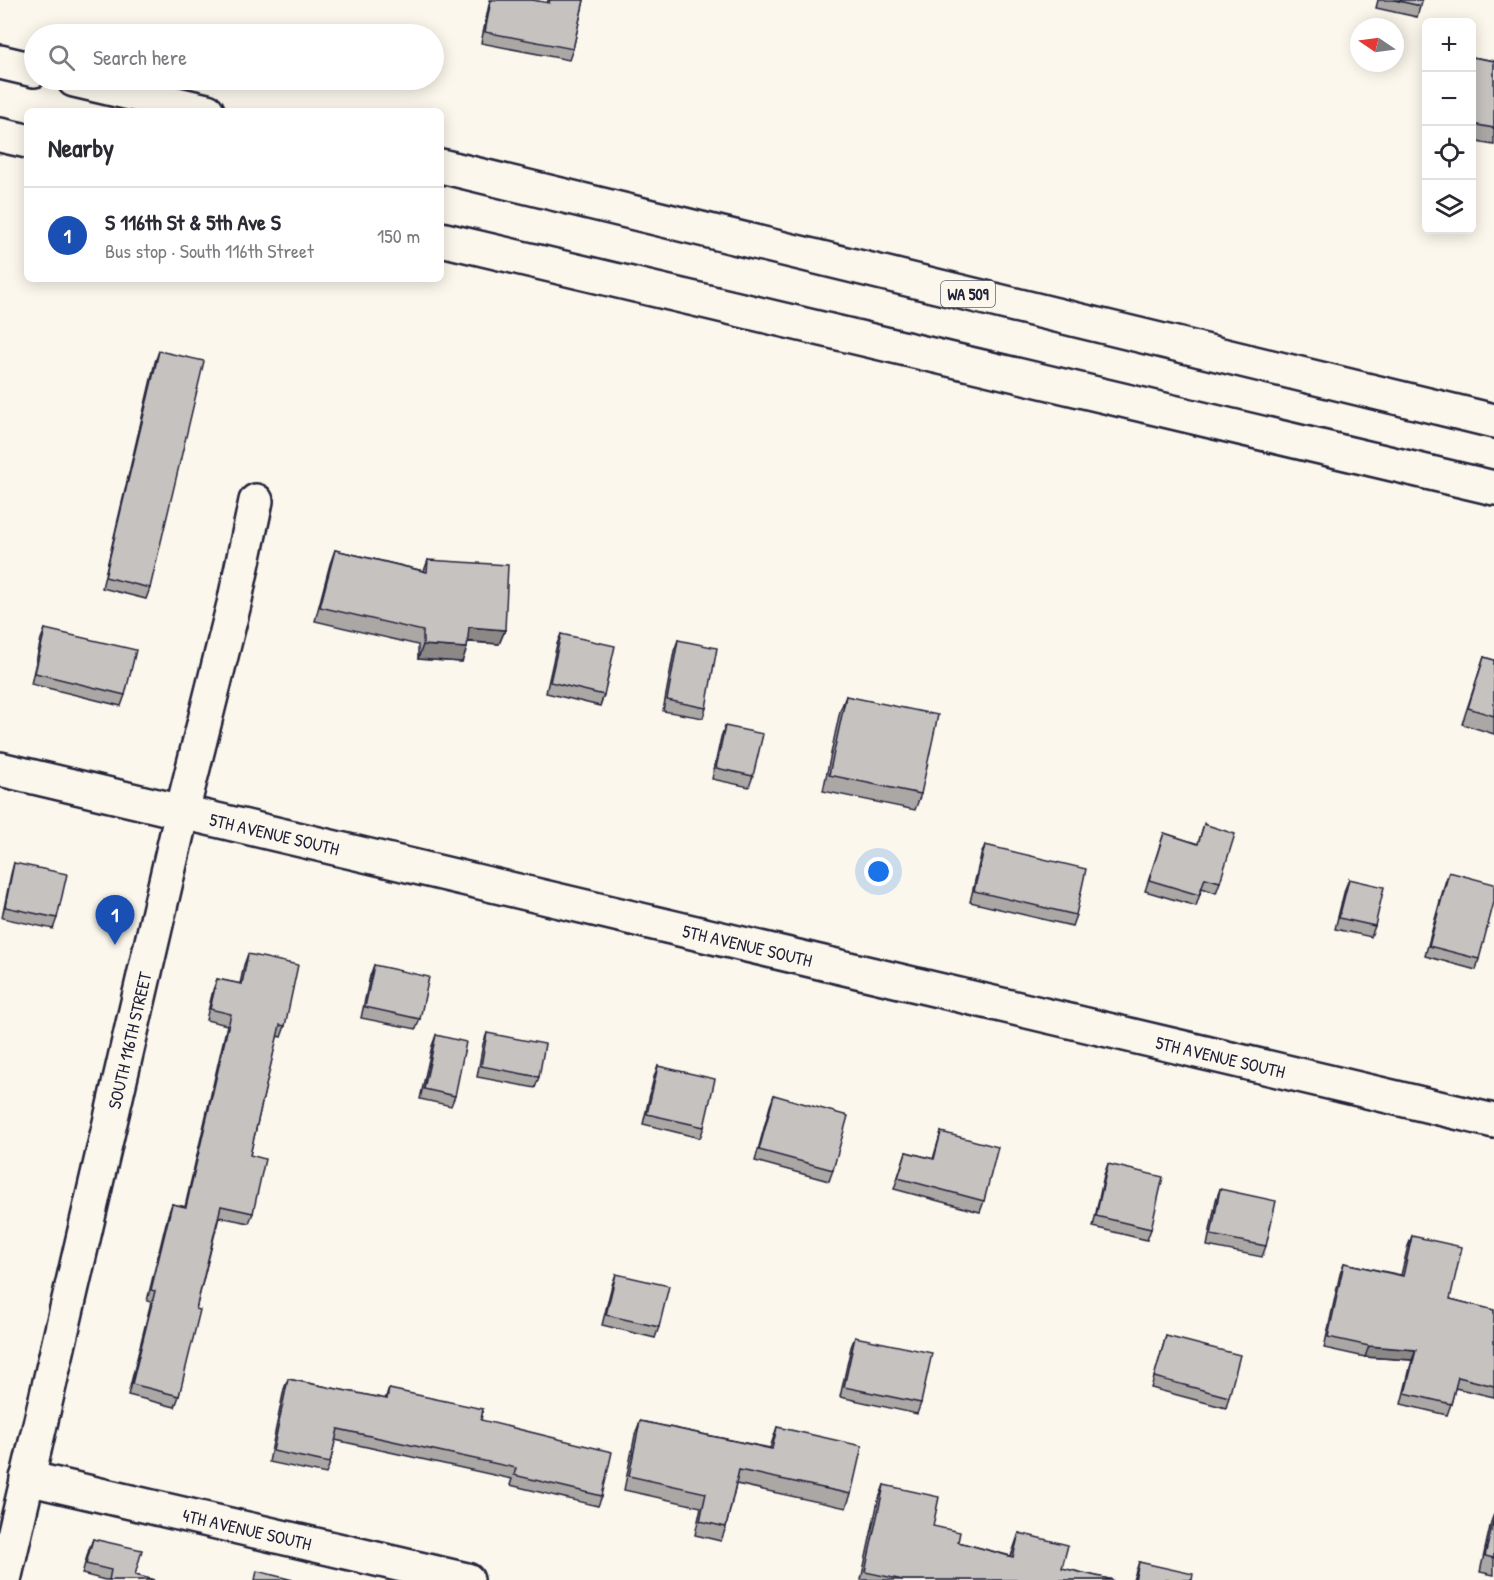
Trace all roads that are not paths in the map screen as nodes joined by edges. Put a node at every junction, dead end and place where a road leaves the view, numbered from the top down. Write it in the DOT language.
graph roads {
  1 [pos="0,62"];
  2 [pos="24,68"];
  3 [pos="117,90"];
  4 [pos="194,108"];
  5 [pos="0,135"];
  6 [pos="24,140"];
  7 [pos="444,167"];
  8 [pos="444,240"];
  9 [pos="1494,421"];
  10 [pos="1494,488"];
  11 [pos="256,501"];
  12 [pos="0,769"];
  13 [pos="182,812"];
  14 [pos="1494,1121"];
  15 [pos="27,1478"];
  16 [pos="4,1580"];
  17 [pos="467,1580"];
  1 -- 2 [label="main road"];
  3 -- 4 [label="main road"];
  5 -- 6 [label="main road"];
  7 -- 9 [label="main road, WA 509"];
  8 -- 10 [label="main road"];
  11 -- 13 [label="main road, SOUTH 116TH STREET"];
  12 -- 13 [label="main road, 5TH AVENUE SOUTH"];
  13 -- 14 [label="main road, 5TH AVENUE SOUTH"];
  13 -- 15 [label="main road, SOUTH 116TH STREET"];
  15 -- 16 [label="main road, SOUTH 116TH STREET"];
  15 -- 17 [label="main road, 4TH AVENUE SOUTH"];
}
